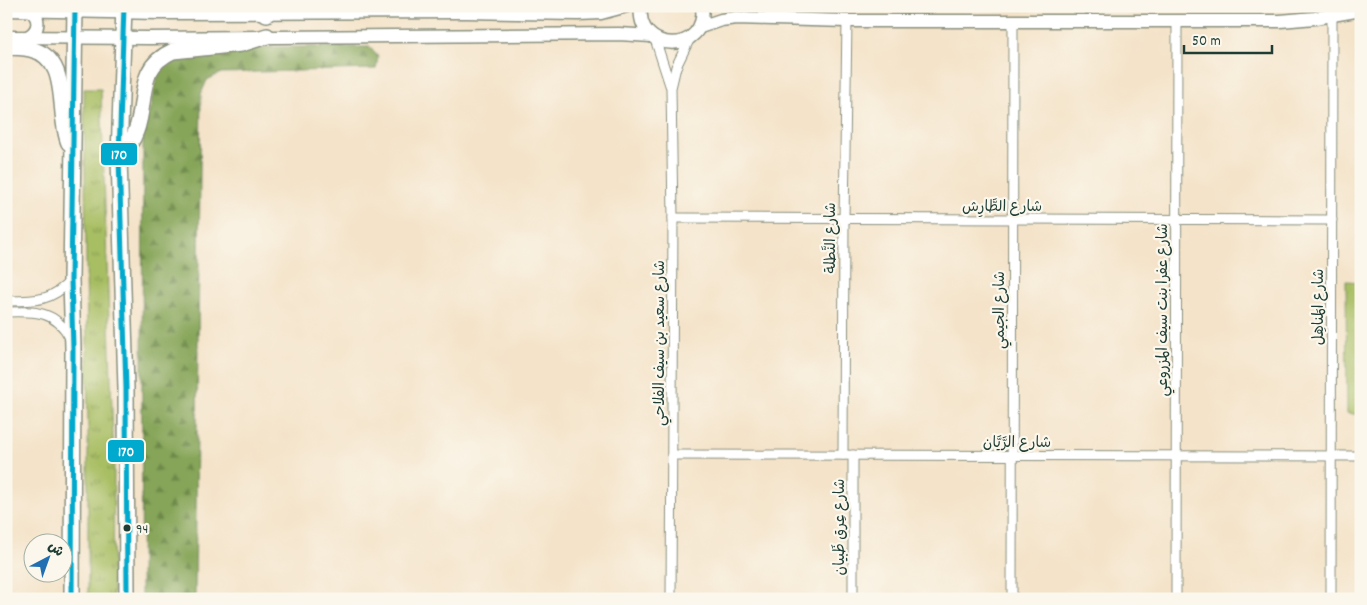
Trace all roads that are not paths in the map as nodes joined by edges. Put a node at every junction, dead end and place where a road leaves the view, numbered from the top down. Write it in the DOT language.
graph roads {
  1 [pos="248,6"];
  2 [pos="627,6"];
  3 [pos="641,6"];
  4 [pos="702,6"];
  5 [pos="75,9"];
  6 [pos="124,9"];
  7 [pos="6,10"];
  8 [pos="29,10"];
  9 [pos="267,10"];
  10 [pos="392,10"];
  11 [pos="1361,10"];
  12 [pos="1332,16"];
  13 [pos="848,21"];
  14 [pos="1013,21"];
  15 [pos="1177,21"];
  16 [pos="700,27"];
  17 [pos="267,36"];
  18 [pos="6,37"];
  19 [pos="27,37"];
  20 [pos="74,37"];
  21 [pos="123,37"];
  22 [pos="653,37"];
  23 [pos="691,37"];
  24 [pos="6,47"];
  25 [pos="671,88"];
  26 [pos="74,152"];
  27 [pos="119,157"];
  28 [pos="673,218"];
  29 [pos="844,219"];
  30 [pos="1013,219"];
  31 [pos="1176,220"];
  32 [pos="1332,220"];
  33 [pos="71,280"];
  34 [pos="6,300"];
  35 [pos="6,312"];
  36 [pos="72,345"];
  37 [pos="673,455"];
  38 [pos="848,455"];
  39 [pos="1012,456"];
  40 [pos="1176,456"];
  41 [pos="1332,456"];
  42 [pos="1361,456"];
  43 [pos="72,599"];
  44 [pos="127,599"];
  45 [pos="671,599"];
  46 [pos="853,599"];
  47 [pos="1012,599"];
  48 [pos="1176,599"];
  49 [pos="1331,599"];
  1 -- 9 [label="main road"];
  2 -- 10 [label="main road"];
  3 -- 22 [label="main road"];
  4 -- 16 [label="main road"];
  5 -- 6 [label="main road"];
  5 -- 8 [label="main road"];
  5 -- 20 [label="main road"];
  6 -- 9 [label="main road"];
  6 -- 21 [label="main road"];
  7 -- 8 [label="main road"];
  8 -- 19 [label="main road"];
  9 -- 10 [label="main road"];
  11 -- 12 [label="main road"];
  12 -- 15 [label="main road"];
  12 -- 32 [label="street, شارع المَناهِل"];
  13 -- 14 [label="main road"];
  13 -- 16 [label="main road"];
  13 -- 29 [label="street, شارع النَّطلة"];
  14 -- 15 [label="main road"];
  14 -- 30 [label="street, شارع الجيمي"];
  15 -- 31 [label="street, شارع عفرا بنت سيف المزروعي"];
  16 -- 23 [label="main road"];
  17 -- 21 [label="main road"];
  17 -- 22 [label="main road"];
  17 -- 27 [label="main road"];
  18 -- 19 [label="main road"];
  19 -- 20 [label="main road"];
  20 -- 21 [label="main road"];
  20 -- 26 [label="main road"];
  21 -- 27 [label="main road"];
  22 -- 23 [label="main road"];
  22 -- 25 [label="street, شارع سعيد بن سيف الفلاحي"];
  23 -- 25 [label="street, شارع سعيد بن سيف الفلاحي"];
  24 -- 26 [label="main road"];
  25 -- 28 [label="street, شارع سعيد بن سيف الفلاحي"];
  26 -- 33 [label="main road"];
  27 -- 44 [label="main road"];
  28 -- 29 [label="street, شارع الطَّارِش"];
  28 -- 37 [label="street, شارع سعيد بن سيف الفلاحي"];
  29 -- 30 [label="street, شارع الطَّارِش"];
  29 -- 38 [label="street, شارع النَّطلة"];
  30 -- 31 [label="street, شارع الطَّارِش"];
  30 -- 39 [label="street, شارع الجيمي"];
  31 -- 32 [label="street, شارع الطَّارِش"];
  31 -- 40 [label="street, شارع عفرا بنت سيف المزروعي"];
  32 -- 41 [label="street, شارع المَناهِل"];
  33 -- 34 [label="street"];
  33 -- 36 [label="main road"];
  35 -- 36 [label="street"];
  36 -- 43 [label="main road"];
  37 -- 38 [label="street, شارع الرَّيَّان"];
  37 -- 45 [label="street, شارع سعيد بن سيف الفلاحي"];
  38 -- 39 [label="street, شارع الرَّيَّان"];
  38 -- 46 [label="street, شارع عِرق ظَبيان"];
  39 -- 40 [label="street, شارع الرَّيَّان"];
  39 -- 47 [label="street, شارع الجيمي"];
  40 -- 41 [label="street, شارع الرَّيَّان"];
  40 -- 48 [label="street, شارع عفرا بنت سيف المزروعي"];
  41 -- 42 [label="street, شارع الرَّيَّان"];
  41 -- 49 [label="street, شارع المَناهِل"];
}
